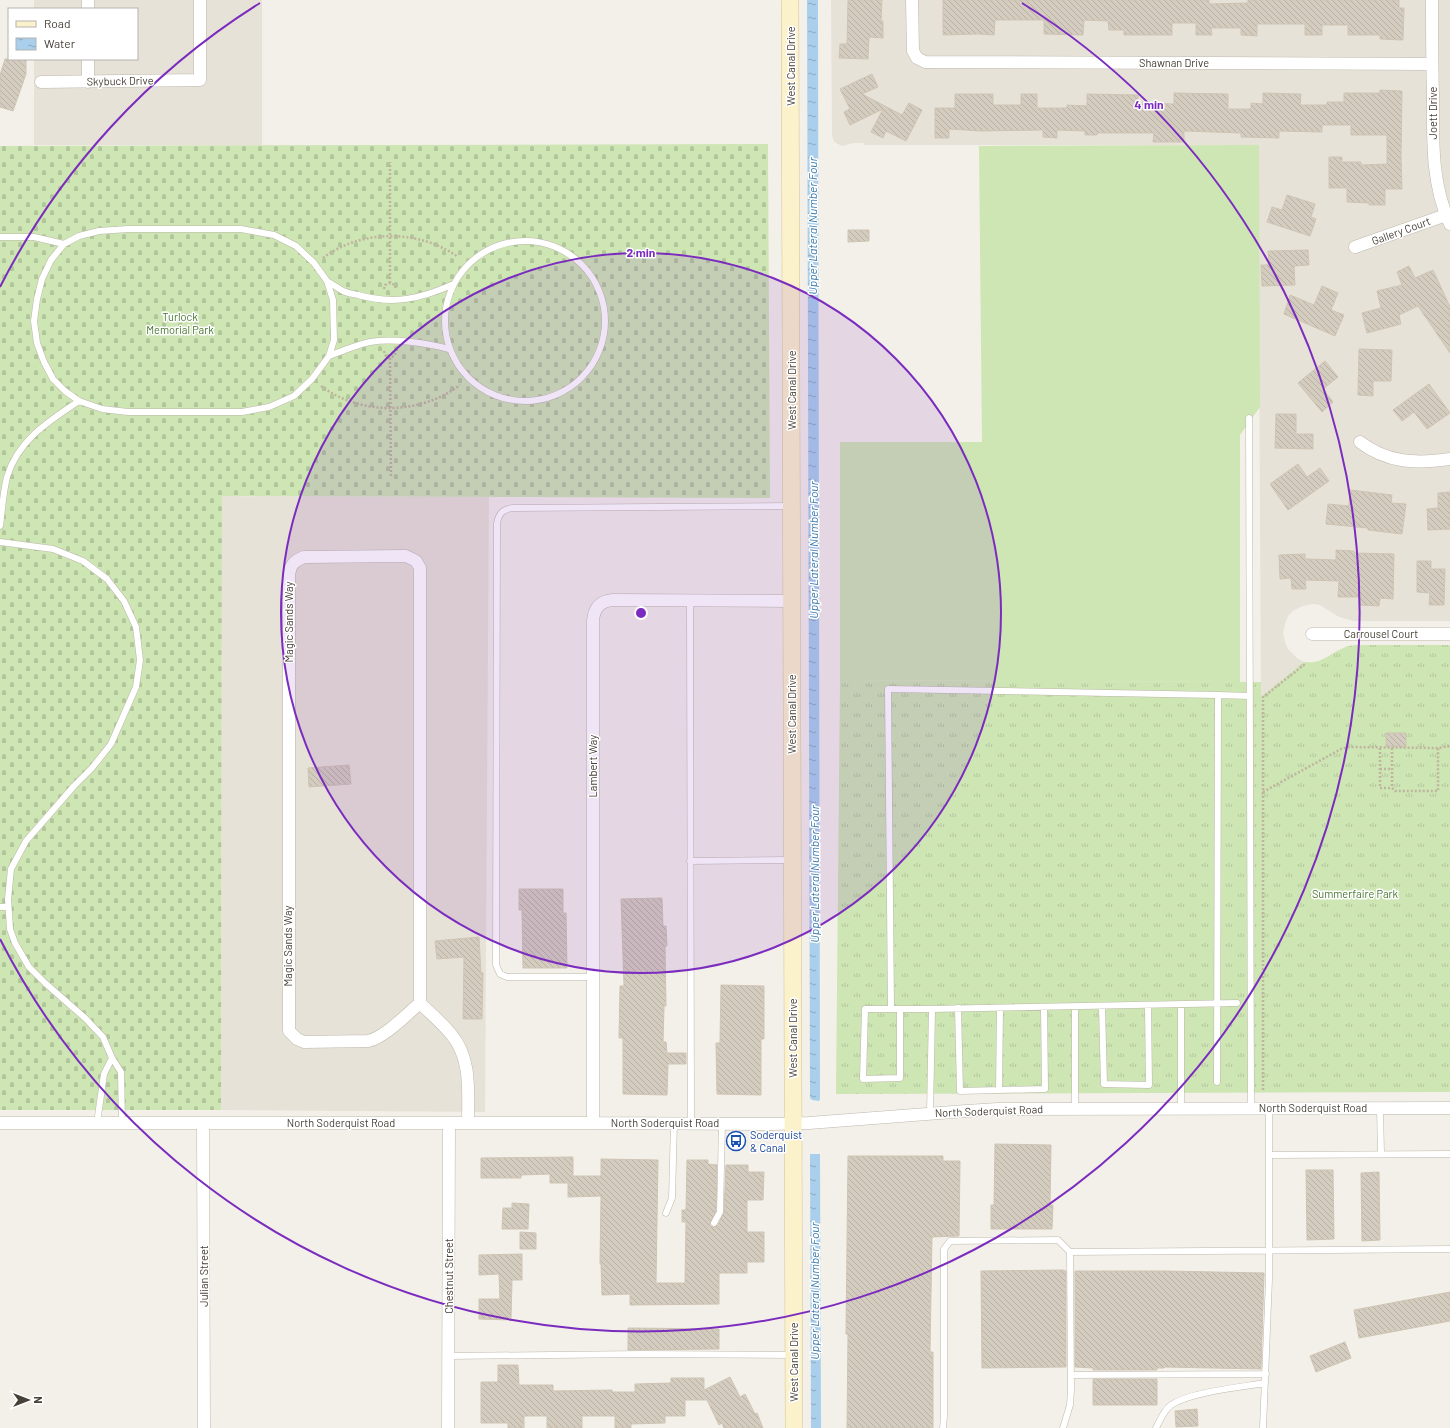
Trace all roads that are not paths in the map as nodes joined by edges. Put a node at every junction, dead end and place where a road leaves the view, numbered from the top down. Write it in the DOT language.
graph roads {
  1 [pos="200,0"];
  2 [pos="790,0"];
  3 [pos="912,0"];
  4 [pos="1432,0"];
  5 [pos="88,60"];
  6 [pos="1432,64"];
  7 [pos="41,82"];
  8 [pos="88,82"];
  9 [pos="1448,220"];
  10 [pos="0,237"];
  11 [pos="64,244"];
  12 [pos="1355,248"];
  13 [pos="327,281"];
  14 [pos="454,284"];
  15 [pos="449,349"];
  16 [pos="329,356"];
  17 [pos="79,401"];
  18 [pos="1249,418"];
  19 [pos="1360,442"];
  20 [pos="1450,459"];
  21 [pos="792,506"];
  22 [pos="0,526"];
  23 [pos="0,542"];
  24 [pos="690,600"];
  25 [pos="792,600"];
  26 [pos="1312,634"];
  27 [pos="1450,634"];
  28 [pos="1218,695"];
  29 [pos="1250,696"];
  30 [pos="690,860"];
  31 [pos="792,860"];
  32 [pos="0,907"];
  33 [pos="8,907"];
  34 [pos="593,977"];
  35 [pos="420,1003"];
  36 [pos="1217,1004"];
  37 [pos="1237,1004"];
  38 [pos="1181,1005"];
  39 [pos="1075,1006"];
  40 [pos="1102,1006"];
  41 [pos="1148,1006"];
  42 [pos="1044,1007"];
  43 [pos="958,1008"];
  44 [pos="1000,1008"];
  45 [pos="891,1009"];
  46 [pos="900,1009"];
  47 [pos="932,1009"];
  48 [pos="112,1058"];
  49 [pos="1217,1082"];
  50 [pos="999,1090"];
  51 [pos="1380,1108"];
  52 [pos="1450,1108"];
  53 [pos="1075,1109"];
  54 [pos="1181,1109"];
  55 [pos="1251,1109"];
  56 [pos="1269,1109"];
  57 [pos="930,1113"];
  58 [pos="0,1122"];
  59 [pos="96,1123"];
  60 [pos="122,1123"];
  61 [pos="449,1123"];
  62 [pos="468,1123"];
  63 [pos="593,1123"];
  64 [pos="674,1123"];
  65 [pos="691,1123"];
  66 [pos="203,1124"];
  67 [pos="722,1124"];
  68 [pos="793,1124"];
  69 [pos="1381,1154"];
  70 [pos="1450,1154"];
  71 [pos="1269,1155"];
  72 [pos="666,1213"];
  73 [pos="714,1223"];
  74 [pos="1450,1249"];
  75 [pos="1269,1251"];
  76 [pos="1070,1252"];
  77 [pos="794,1355"];
  78 [pos="448,1356"];
  79 [pos="1266,1374"];
  80 [pos="1071,1375"];
  81 [pos="1265,1383"];
  82 [pos="204,1428"];
  83 [pos="448,1428"];
  84 [pos="794,1428"];
  85 [pos="943,1428"];
  86 [pos="1063,1428"];
  87 [pos="1156,1428"];
  88 [pos="1263,1428"];
  1 -- 8 [label="street, Skybuck Drive"];
  2 -- 21 [label="street, West Canal Drive"];
  3 -- 6 [label="street, Shawnan Drive"];
  4 -- 6 [label="street, Joett Drive"];
  5 -- 8 [label="street"];
  6 -- 9 [label="street, Joett Drive"];
  7 -- 8 [label="street, Skybuck Drive"];
  9 -- 12 [label="street, Gallery Court"];
  10 -- 11 [label="lane"];
  11 -- 13 [label="lane"];
  11 -- 17 [label="lane"];
  13 -- 14 [label="lane"];
  13 -- 16 [label="lane"];
  14 -- 15 [label="lane"];
  14 -- 15 [label="lane"];
  15 -- 16 [label="lane"];
  16 -- 17 [label="lane"];
  17 -- 22 [label="lane"];
  18 -- 29 [label="lane"];
  19 -- 20 [label="street"];
  21 -- 25 [label="street, West Canal Drive"];
  21 -- 34 [label="lane"];
  23 -- 33 [label="lane"];
  24 -- 25 [label="street, Lambert Way"];
  24 -- 30 [label="lane"];
  24 -- 34 [label="street, Lambert Way"];
  25 -- 31 [label="street, West Canal Drive"];
  26 -- 27 [label="street, Carrousel Court"];
  28 -- 29 [label="lane"];
  28 -- 36 [label="lane"];
  28 -- 45 [label="lane"];
  29 -- 55 [label="lane"];
  30 -- 31 [label="lane"];
  30 -- 65 [label="lane"];
  31 -- 68 [label="street, West Canal Drive"];
  32 -- 33 [label="lane"];
  33 -- 48 [label="lane"];
  34 -- 63 [label="street, Lambert Way"];
  35 -- 35 [label="street, Magic Sands Way"];
  35 -- 62 [label="street"];
  36 -- 37 [label="lane"];
  36 -- 38 [label="lane"];
  36 -- 49 [label="lane"];
  38 -- 41 [label="lane"];
  38 -- 54 [label="lane"];
  39 -- 40 [label="lane"];
  39 -- 42 [label="lane"];
  39 -- 53 [label="lane"];
  40 -- 41 [label="lane"];
  40 -- 41 [label="lane"];
  42 -- 44 [label="lane"];
  42 -- 50 [label="lane"];
  43 -- 44 [label="lane"];
  43 -- 47 [label="lane"];
  43 -- 50 [label="lane"];
  44 -- 50 [label="lane"];
  45 -- 46 [label="lane"];
  45 -- 46 [label="lane"];
  46 -- 47 [label="lane"];
  47 -- 57 [label="lane"];
  48 -- 59 [label="lane"];
  48 -- 60 [label="lane"];
  51 -- 52 [label="street, North Soderquist Road"];
  51 -- 56 [label="street, North Soderquist Road"];
  51 -- 69 [label="lane"];
  53 -- 54 [label="street, North Soderquist Road"];
  53 -- 57 [label="street, North Soderquist Road"];
  54 -- 55 [label="street, North Soderquist Road"];
  55 -- 56 [label="street, North Soderquist Road"];
  56 -- 71 [label="lane"];
  57 -- 68 [label="street, North Soderquist Road"];
  58 -- 59 [label="street, North Soderquist Road"];
  59 -- 60 [label="street, North Soderquist Road"];
  60 -- 66 [label="street, North Soderquist Road"];
  61 -- 62 [label="street, North Soderquist Road"];
  61 -- 66 [label="street, North Soderquist Road"];
  61 -- 78 [label="street, Chestnut Street"];
  62 -- 63 [label="street, North Soderquist Road"];
  63 -- 64 [label="street, North Soderquist Road"];
  64 -- 65 [label="street, North Soderquist Road"];
  64 -- 72 [label="lane"];
  65 -- 67 [label="street, North Soderquist Road"];
  66 -- 82 [label="street, Julian Street"];
  67 -- 68 [label="street, North Soderquist Road"];
  67 -- 73 [label="lane"];
  68 -- 77 [label="street, West Canal Drive"];
  69 -- 70 [label="lane"];
  69 -- 71 [label="lane"];
  71 -- 75 [label="lane"];
  74 -- 75 [label="lane"];
  75 -- 76 [label="lane"];
  75 -- 79 [label="lane"];
  76 -- 80 [label="lane"];
  76 -- 85 [label="lane"];
  77 -- 78 [label="lane"];
  77 -- 84 [label="street, West Canal Drive"];
  78 -- 83 [label="street, Chestnut Street"];
  79 -- 80 [label="lane"];
  79 -- 81 [label="lane"];
  80 -- 86 [label="lane"];
  81 -- 87 [label="lane"];
  81 -- 88 [label="lane"];
}
